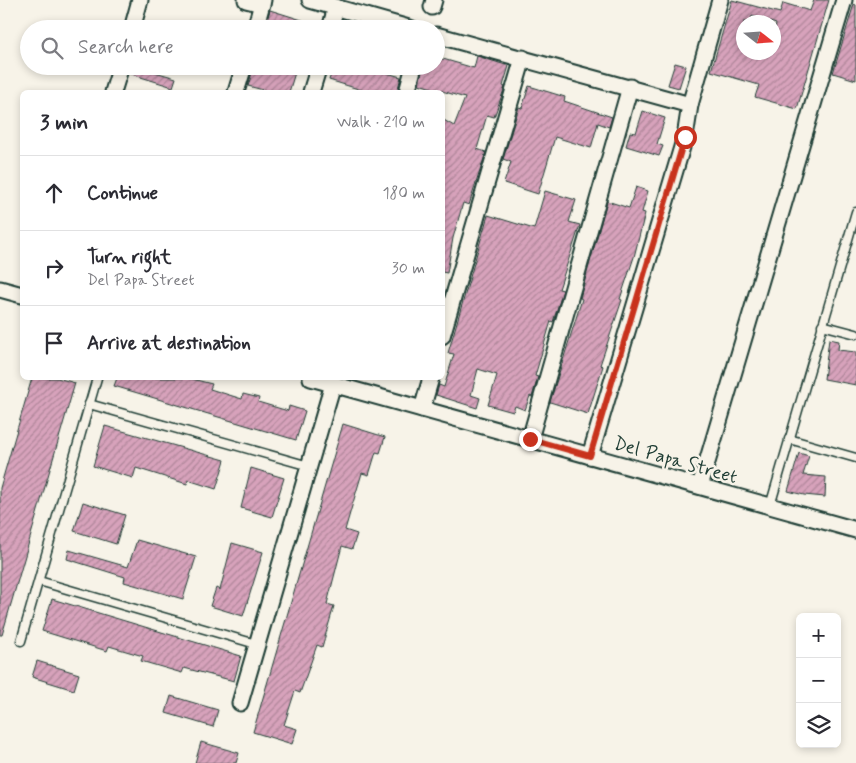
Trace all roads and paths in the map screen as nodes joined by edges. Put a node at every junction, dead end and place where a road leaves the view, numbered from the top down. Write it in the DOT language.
graph roads {
  1 [pos="140,0"];
  2 [pos="246,0"];
  3 [pos="310,0"];
  4 [pos="720,0"];
  5 [pos="844,0"];
  6 [pos="263,2"];
  7 [pos="336,8"];
  8 [pos="134,20"];
  9 [pos="258,20"];
  10 [pos="333,20"];
  11 [pos="379,20"];
  12 [pos="445,37"];
  13 [pos="523,58"];
  14 [pos="118,75"];
  15 [pos="241,75"];
  16 [pos="316,75"];
  17 [pos="412,75"];
  18 [pos="630,88"];
  19 [pos="114,90"];
  20 [pos="237,90"];
  21 [pos="312,90"];
  22 [pos="408,90"];
  23 [pos="690,105"];
  24 [pos="856,212"];
  25 [pos="0,289"];
  26 [pos="20,294"];
  27 [pos="822,325"];
  28 [pos="445,326"];
  29 [pos="856,334"];
  30 [pos="96,380"];
  31 [pos="323,380"];
  32 [pos="430,380"];
  33 [pos="89,404"];
  34 [pos="422,409"];
  35 [pos="530,439"];
  36 [pos="789,439"];
  37 [pos="590,456"];
  38 [pos="856,458"];
  39 [pos="309,466"];
  40 [pos="700,486"];
  41 [pos="770,506"];
  42 [pos="856,530"];
  43 [pos="39,581"];
  44 [pos="21,640"];
  45 [pos="256,644"];
  46 [pos="240,703"];
  1 -- 8 [label="street"];
  2 -- 6 [label="street"];
  3 -- 7 [label="street"];
  4 -- 23 [label="street"];
  5 -- 40 [label="street"];
  6 -- 9 [label="street"];
  7 -- 10 [label="street"];
  7 -- 11 [label="street"];
  12 -- 13 [label="street"];
  13 -- 18 [label="street"];
  13 -- 28 [label="street"];
  14 -- 19 [label="street"];
  15 -- 20 [label="street"];
  16 -- 21 [label="street"];
  17 -- 22 [label="street"];
  18 -- 23 [label="street"];
  18 -- 35 [label="street"];
  23 -- 37 [label="street"];
  24 -- 27 [label="lane"];
  25 -- 26 [label="street"];
  27 -- 29 [label="lane"];
  27 -- 36 [label="lane"];
  30 -- 33 [label="lane"];
  31 -- 34 [label="street, Del Papa Street"];
  31 -- 39 [label="street"];
  32 -- 34 [label="street"];
  33 -- 39 [label="lane"];
  33 -- 43 [label="lane"];
  34 -- 35 [label="street, Del Papa Street"];
  35 -- 37 [label="street, Del Papa Street"];
  36 -- 38 [label="lane"];
  36 -- 41 [label="lane"];
  37 -- 40 [label="street, Del Papa Street"];
  39 -- 45 [label="street"];
  40 -- 41 [label="street, Del Papa Street"];
  41 -- 42 [label="street, Del Papa Street"];
  43 -- 44 [label="lane"];
  43 -- 45 [label="lane"];
  45 -- 46 [label="street"];
}
